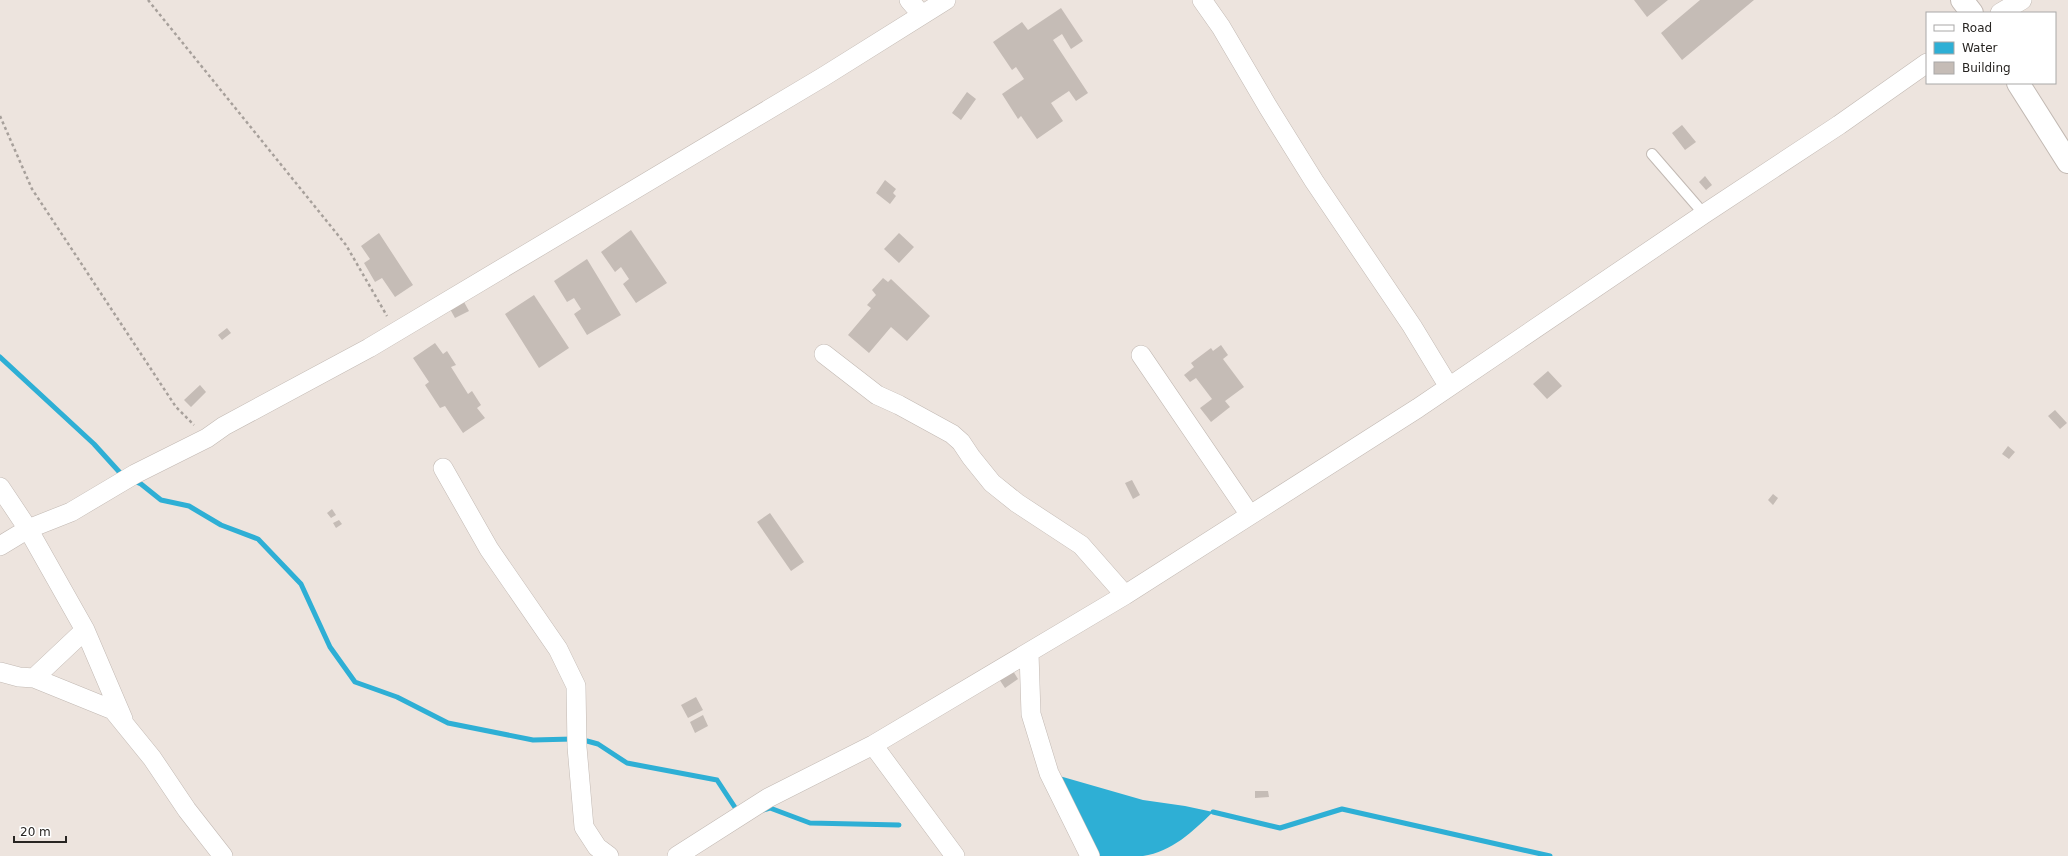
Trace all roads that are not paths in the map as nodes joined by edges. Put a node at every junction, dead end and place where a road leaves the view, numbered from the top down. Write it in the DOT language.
graph roads {
  1 [pos="909,0"];
  2 [pos="946,0"];
  3 [pos="1202,0"];
  4 [pos="1962,0"];
  5 [pos="2022,0"];
  6 [pos="1971,12"];
  7 [pos="2002,12"];
  8 [pos="922,15"];
  9 [pos="1926,64"];
  10 [pos="2019,84"];
  11 [pos="1652,154"];
  12 [pos="2068,162"];
  13 [pos="1704,214"];
  14 [pos="824,354"];
  15 [pos="1141,355"];
  16 [pos="1449,387"];
  17 [pos="442,468"];
  18 [pos="0,487"];
  19 [pos="1250,515"];
  20 [pos="28,529"];
  21 [pos="0,546"];
  22 [pos="1125,596"];
  23 [pos="85,630"];
  24 [pos="1029,653"];
  25 [pos="0,672"];
  26 [pos="34,678"];
  27 [pos="124,722"];
  28 [pos="873,745"];
  29 [pos="223,856"];
  30 [pos="609,856"];
  31 [pos="677,856"];
  32 [pos="955,856"];
  33 [pos="1090,856"];
  1 -- 8 [label="street"];
  2 -- 8 [label="street"];
  3 -- 16 [label="street"];
  4 -- 6 [label="main road"];
  5 -- 7 [label="street"];
  8 -- 20 [label="street"];
  9 -- 13 [label="street"];
  10 -- 12 [label="main road"];
  11 -- 13 [label="lane"];
  13 -- 16 [label="street"];
  14 -- 22 [label="street"];
  15 -- 19 [label="street"];
  16 -- 19 [label="street"];
  17 -- 30 [label="street"];
  18 -- 20 [label="street"];
  19 -- 22 [label="street"];
  20 -- 21 [label="street"];
  20 -- 23 [label="street"];
  22 -- 24 [label="street"];
  23 -- 26 [label="street"];
  23 -- 27 [label="street"];
  24 -- 28 [label="street"];
  24 -- 33 [label="street"];
  25 -- 26 [label="street"];
  26 -- 27 [label="street"];
  27 -- 29 [label="street"];
  28 -- 31 [label="street"];
  28 -- 32 [label="street"];
}
